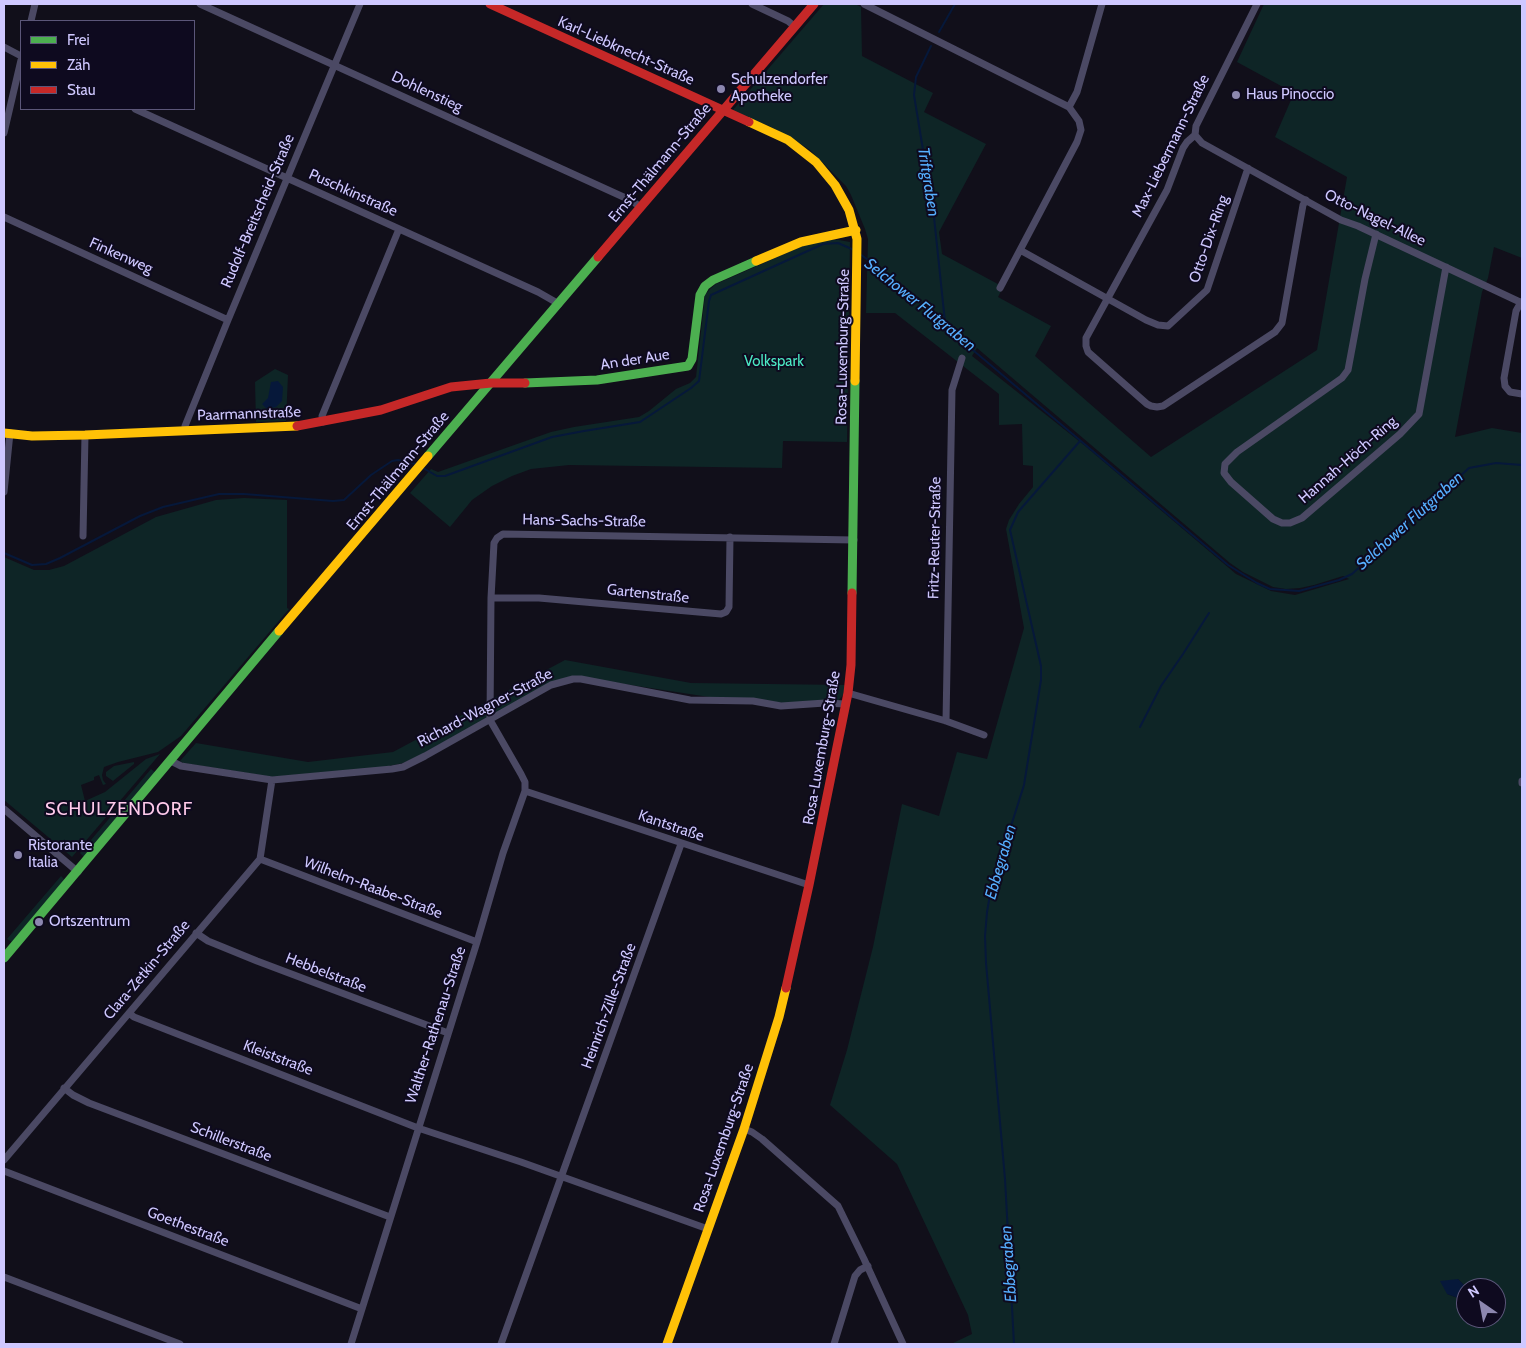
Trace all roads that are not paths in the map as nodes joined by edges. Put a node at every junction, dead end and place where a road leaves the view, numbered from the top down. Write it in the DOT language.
graph roads {
  1 [pos="35,4"];
  2 [pos="200,4"];
  3 [pos="360,4"];
  4 [pos="490,4"];
  5 [pos="752,4"];
  6 [pos="814,4"];
  7 [pos="864,4"];
  8 [pos="1102,4"];
  9 [pos="1257,4"];
  10 [pos="30,20"];
  11 [pos="794,26"];
  12 [pos="4,47"];
  13 [pos="20,57"];
  14 [pos="20,62"];
  15 [pos="335,65"];
  16 [pos="1069,107"];
  17 [pos="137,110"];
  18 [pos="723,110"];
  19 [pos="4,133"];
  20 [pos="1195,135"];
  21 [pos="1248,168"];
  22 [pos="286,178"];
  23 [pos="1306,200"];
  24 [pos="640,207"];
  25 [pos="4,217"];
  26 [pos="399,228"];
  27 [pos="856,230"];
  28 [pos="1376,234"];
  29 [pos="1020,250"];
  30 [pos="1446,267"];
  31 [pos="1000,288"];
  32 [pos="1107,299"];
  33 [pos="1521,302"];
  34 [pos="559,304"];
  35 [pos="228,320"];
  36 [pos="962,358"];
  37 [pos="491,383"];
  38 [pos="1522,394"];
  39 [pos="323,422"];
  40 [pos="185,430"];
  41 [pos="7,433"];
  42 [pos="85,435"];
  43 [pos="4,492"];
  44 [pos="82,536"];
  45 [pos="730,537"];
  46 [pos="854,540"];
  47 [pos="491,598"];
  48 [pos="848,693"];
  49 [pos="845,704"];
  50 [pos="490,720"];
  51 [pos="946,721"];
  52 [pos="984,735"];
  53 [pos="171,761"];
  54 [pos="272,780"];
  55 [pos="525,791"];
  56 [pos="4,808"];
  57 [pos="682,844"];
  58 [pos="260,859"];
  59 [pos="78,872"];
  60 [pos="810,886"];
  61 [pos="196,934"];
  62 [pos="477,942"];
  63 [pos="4,958"];
  64 [pos="129,1013"];
  65 [pos="448,1034"];
  66 [pos="64,1088"];
  67 [pos="418,1128"];
  68 [pos="744,1129"];
  69 [pos="4,1160"];
  70 [pos="4,1171"];
  71 [pos="562,1176"];
  72 [pos="390,1217"];
  73 [pos="708,1229"];
  74 [pos="868,1266"];
  75 [pos="4,1277"];
  76 [pos="362,1309"];
  77 [pos="180,1344"];
  78 [pos="351,1344"];
  79 [pos="501,1344"];
  80 [pos="666,1344"];
  81 [pos="834,1344"];
  82 [pos="903,1344"];
  1 -- 10 [label="street"];
  2 -- 15 [label="street, Dohlenstieg"];
  3 -- 15 [label="street, Rudolf-Breitscheid-Straße"];
  4 -- 18 [label="street, Karl-Liebknecht-Straße"];
  5 -- 11 [label="street"];
  6 -- 11 [label="street, Ernst-Thälmann-Straße"];
  7 -- 16 [label="street"];
  8 -- 16 [label="street"];
  9 -- 20 [label="street, Max-Liebermann-Straße"];
  11 -- 18 [label="street, Ernst-Thälmann-Straße"];
  12 -- 13 [label="street"];
  14 -- 19 [label="street"];
  15 -- 22 [label="street, Rudolf-Breitscheid-Straße"];
  15 -- 24 [label="street, Dohlenstieg"];
  16 -- 29 [label="street"];
  17 -- 22 [label="street, Puschkinstraße"];
  18 -- 24 [label="street, Ernst-Thälmann-Straße"];
  18 -- 27 [label="street, Rosa-Luxemburg-Straße"];
  20 -- 21 [label="street, Otto-Nagel-Allee"];
  20 -- 32 [label="street, Max-Liebermann-Straße"];
  21 -- 23 [label="street, Otto-Nagel-Allee"];
  21 -- 32 [label="street, Otto-Dix-Ring"];
  22 -- 26 [label="street, Puschkinstraße"];
  22 -- 35 [label="street, Rudolf-Breitscheid-Straße"];
  23 -- 28 [label="street, Otto-Nagel-Allee"];
  23 -- 32 [label="street, Max-Liebermann-Straße"];
  24 -- 34 [label="street, Ernst-Thälmann-Straße"];
  25 -- 35 [label="street, Finkenweg"];
  26 -- 34 [label="street, Puschkinstraße"];
  26 -- 39 [label="street"];
  27 -- 37 [label="street, An der Aue"];
  27 -- 46 [label="street, Rosa-Luxemburg-Straße"];
  28 -- 30 [label="street, Otto-Nagel-Allee"];
  28 -- 30 [label="street, Hannah-Höch-Ring"];
  29 -- 31 [label="street"];
  29 -- 32 [label="street"];
  30 -- 33 [label="street, Otto-Nagel-Allee"];
  33 -- 38 [label="street"];
  34 -- 37 [label="street, Ernst-Thälmann-Straße"];
  35 -- 40 [label="street, Rudolf-Breitscheid-Straße"];
  36 -- 51 [label="street, Fritz-Reuter-Straße"];
  37 -- 39 [label="street, Paarmannstraße"];
  37 -- 53 [label="street, Ernst-Thälmann-Straße"];
  39 -- 40 [label="street, Paarmannstraße"];
  40 -- 42 [label="street, Paarmannstraße"];
  41 -- 42 [label="street, Paarmannstraße"];
  41 -- 43 [label="street"];
  42 -- 44 [label="street"];
  45 -- 46 [label="street, Hans-Sachs-Straße"];
  45 -- 47 [label="street, Hans-Sachs-Straße"];
  45 -- 47 [label="street, Gartenstraße"];
  46 -- 48 [label="street, Rosa-Luxemburg-Straße"];
  47 -- 50 [label="street, Hans-Sachs-Straße"];
  48 -- 49 [label="street, Rosa-Luxemburg-Straße"];
  48 -- 51 [label="street"];
  49 -- 50 [label="street, Richard-Wagner-Straße"];
  49 -- 60 [label="street, Rosa-Luxemburg-Straße"];
  50 -- 54 [label="street, Richard-Wagner-Straße"];
  50 -- 55 [label="street"];
  51 -- 52 [label="street"];
  53 -- 54 [label="street, Richard-Wagner-Straße"];
  53 -- 59 [label="street, Ernst-Thälmann-Straße"];
  54 -- 58 [label="street"];
  55 -- 57 [label="street, Kantstraße"];
  55 -- 62 [label="street, Walther-Rathenau-Straße"];
  56 -- 59 [label="street"];
  57 -- 60 [label="street, Kantstraße"];
  57 -- 71 [label="street, Heinrich-Zille-Straße"];
  58 -- 61 [label="street, Clara-Zetkin-Straße"];
  58 -- 62 [label="street, Wilhelm-Raabe-Straße"];
  59 -- 63 [label="street, Ernst-Thälmann-Straße"];
  60 -- 68 [label="street, Rosa-Luxemburg-Straße"];
  61 -- 64 [label="street, Clara-Zetkin-Straße"];
  61 -- 65 [label="street, Hebbelstraße"];
  62 -- 65 [label="street, Walther-Rathenau-Straße"];
  64 -- 66 [label="street, Clara-Zetkin-Straße"];
  64 -- 67 [label="street, Kleiststraße"];
  65 -- 67 [label="street, Walther-Rathenau-Straße"];
  66 -- 69 [label="street, Clara-Zetkin-Straße"];
  66 -- 72 [label="street, Schillerstraße"];
  67 -- 71 [label="street"];
  67 -- 72 [label="street, Walther-Rathenau-Straße"];
  68 -- 73 [label="street, Rosa-Luxemburg-Straße"];
  68 -- 74 [label="street"];
  70 -- 76 [label="street, Goethestraße"];
  71 -- 73 [label="street"];
  71 -- 79 [label="street, Heinrich-Zille-Straße"];
  72 -- 76 [label="street, Walther-Rathenau-Straße"];
  73 -- 80 [label="street, Rosa-Luxemburg-Straße"];
  74 -- 81 [label="street"];
  74 -- 82 [label="street"];
  75 -- 77 [label="street"];
  76 -- 78 [label="street, Walther-Rathenau-Straße"];
}
